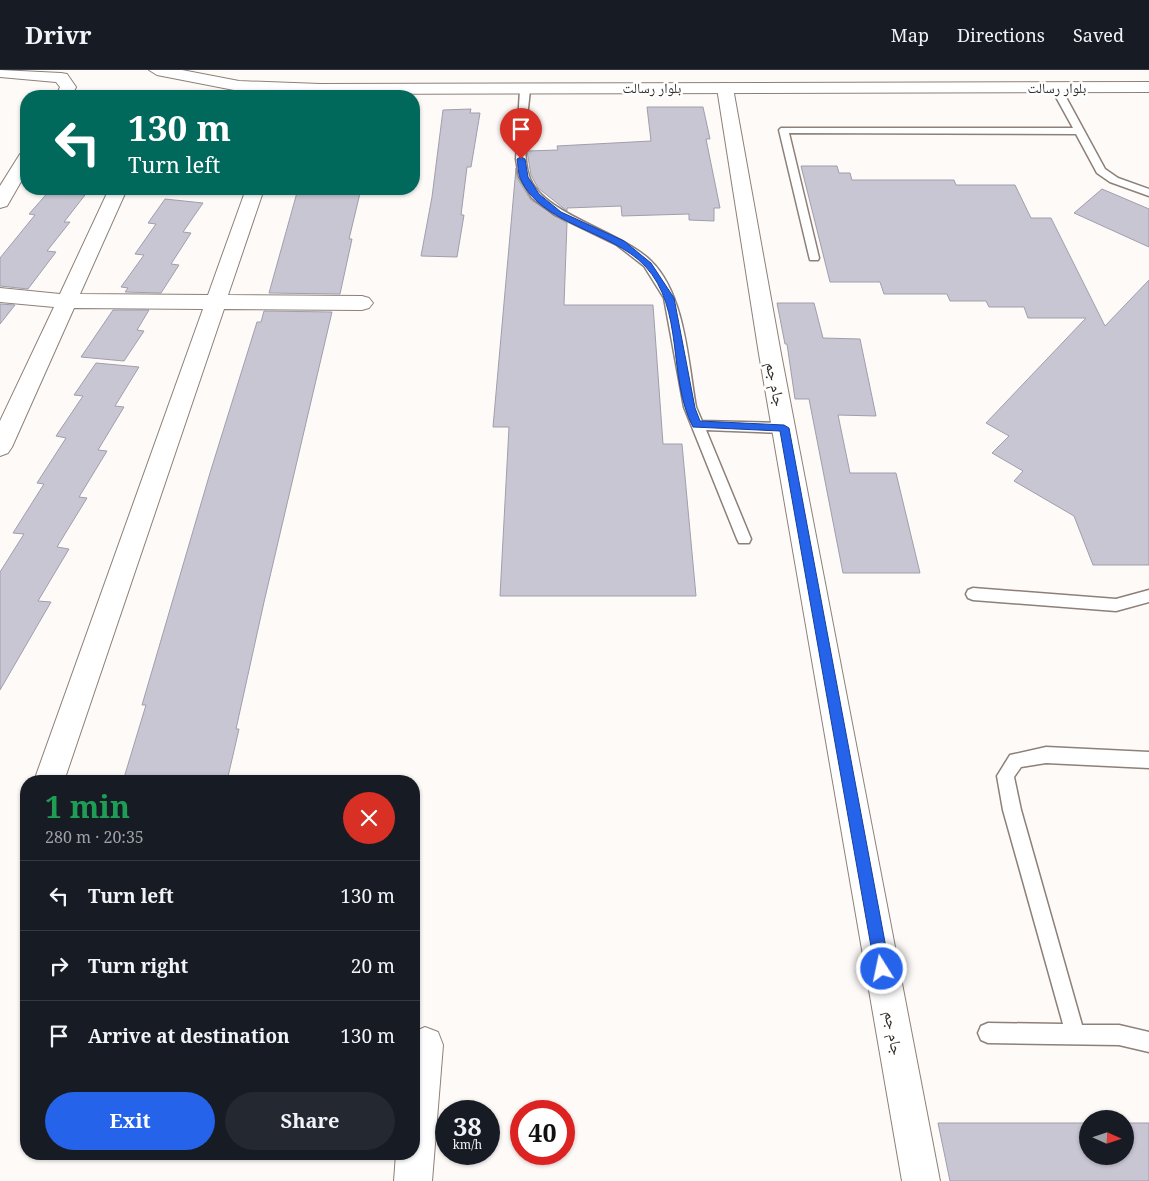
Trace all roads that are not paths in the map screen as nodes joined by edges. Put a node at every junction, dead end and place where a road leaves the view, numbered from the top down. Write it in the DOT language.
graph roads {
  1 [pos="157,70"];
  2 [pos="1046,70"];
  3 [pos="0,72"];
  4 [pos="1149,87"];
  5 [pos="525,88"];
  6 [pos="725,88"];
  7 [pos="1056,88"];
  8 [pos="67,90"];
  9 [pos="1079,131"];
  10 [pos="20,168"];
  11 [pos="1149,193"];
  12 [pos="115,195"];
  13 [pos="253,195"];
  14 [pos="0,202"];
  15 [pos="814,258"];
  16 [pos="0,295"];
  17 [pos="67,301"];
  18 [pos="217,303"];
  19 [pos="362,303"];
  20 [pos="697,425"];
  21 [pos="784,428"];
  22 [pos="0,447"];
  23 [pos="744,539"];
  24 [pos="973,594"];
  25 [pos="1149,596"];
  26 [pos="1149,760"];
  27 [pos="51,775"];
  28 [pos="988,1033"];
  29 [pos="1074,1034"];
  30 [pos="1149,1042"];
  31 [pos="425,1046"];
  32 [pos="420,1102"];
  33 [pos="415,1160"];
  34 [pos="413,1181"];
  35 [pos="921,1181"];
  1 -- 5 [label="street, بلوار رسالت"];
  2 -- 7 [label="street"];
  3 -- 8 [label="street"];
  4 -- 7 [label="street, بلوار رسالت"];
  5 -- 6 [label="street, بلوار رسالت"];
  5 -- 20 [label="lane"];
  6 -- 7 [label="street, بلوار رسالت"];
  6 -- 21 [label="street, جام جم"];
  7 -- 9 [label="lane"];
  9 -- 11 [label="lane"];
  9 -- 15 [label="lane"];
  10 -- 14 [label="street"];
  12 -- 17 [label="street"];
  13 -- 18 [label="street"];
  16 -- 17 [label="street"];
  17 -- 18 [label="street"];
  17 -- 22 [label="street"];
  18 -- 19 [label="street"];
  18 -- 27 [label="street"];
  20 -- 21 [label="lane"];
  20 -- 23 [label="lane"];
  21 -- 35 [label="street, جام جم"];
  24 -- 25 [label="lane"];
  26 -- 29 [label="lane"];
  28 -- 29 [label="lane"];
  29 -- 30 [label="lane"];
  31 -- 32 [label="street"];
  33 -- 34 [label="street"];
}
